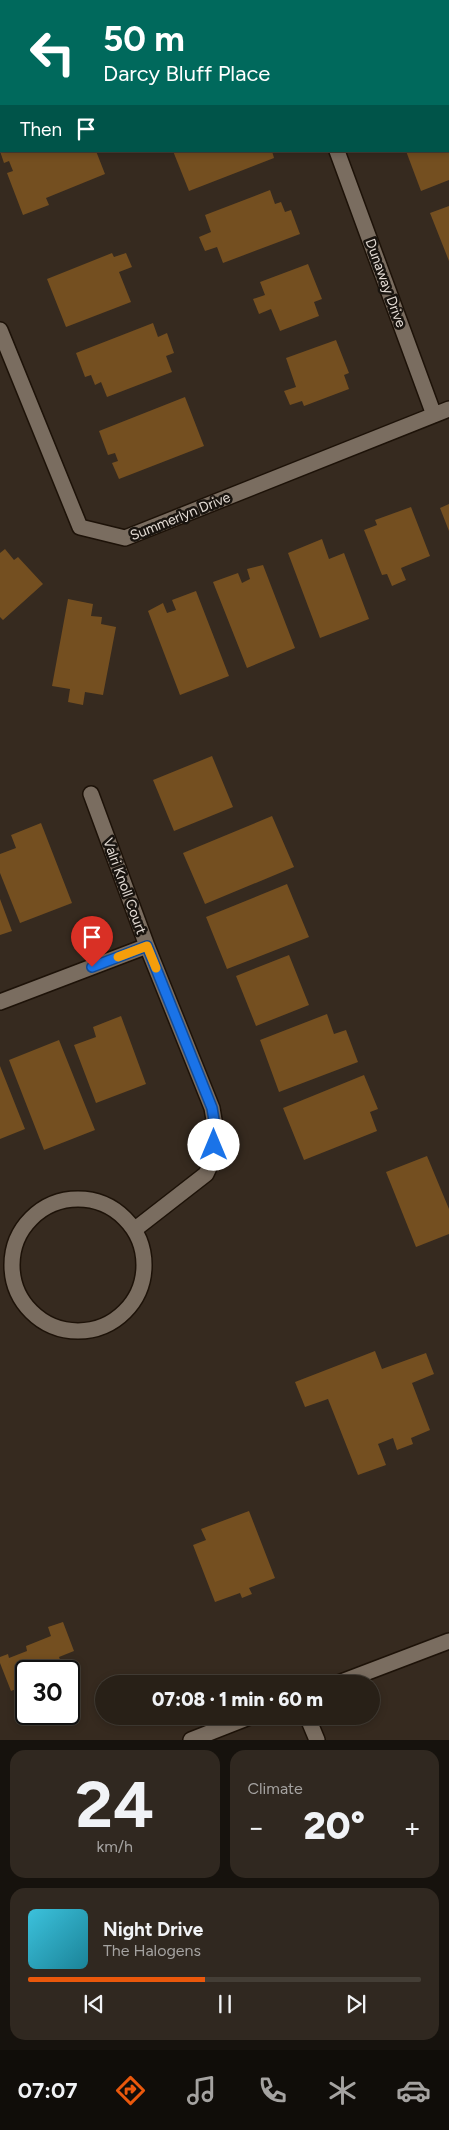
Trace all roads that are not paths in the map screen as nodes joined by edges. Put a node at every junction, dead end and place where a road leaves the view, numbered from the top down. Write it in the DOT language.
graph roads {
  1 [pos="337,152"];
  2 [pos="0,330"];
  3 [pos="449,409"];
  4 [pos="434,415"];
  5 [pos="91,794"];
  6 [pos="147,946"];
  7 [pos="0,1002"];
  8 [pos="134,1230"];
  9 [pos="449,1641"];
  10 [pos="360,1675"];
  11 [pos="229,1725"];
  12 [pos="311,1725"];
  13 [pos="191,1740"];
  14 [pos="317,1740"];
  1 -- 4 [label="street, Dunaway Drive"];
  2 -- 4 [label="street, Summerlyn Drive"];
  3 -- 4 [label="street, Summerlyn Drive"];
  5 -- 6 [label="street, Valri Knoll Court"];
  6 -- 7 [label="street"];
  6 -- 8 [label="street, Valri Knoll Court"];
  8 -- 8 [label="street"];
  9 -- 10 [label="street"];
  11 -- 13 [label="street"];
  12 -- 14 [label="street"];
}
